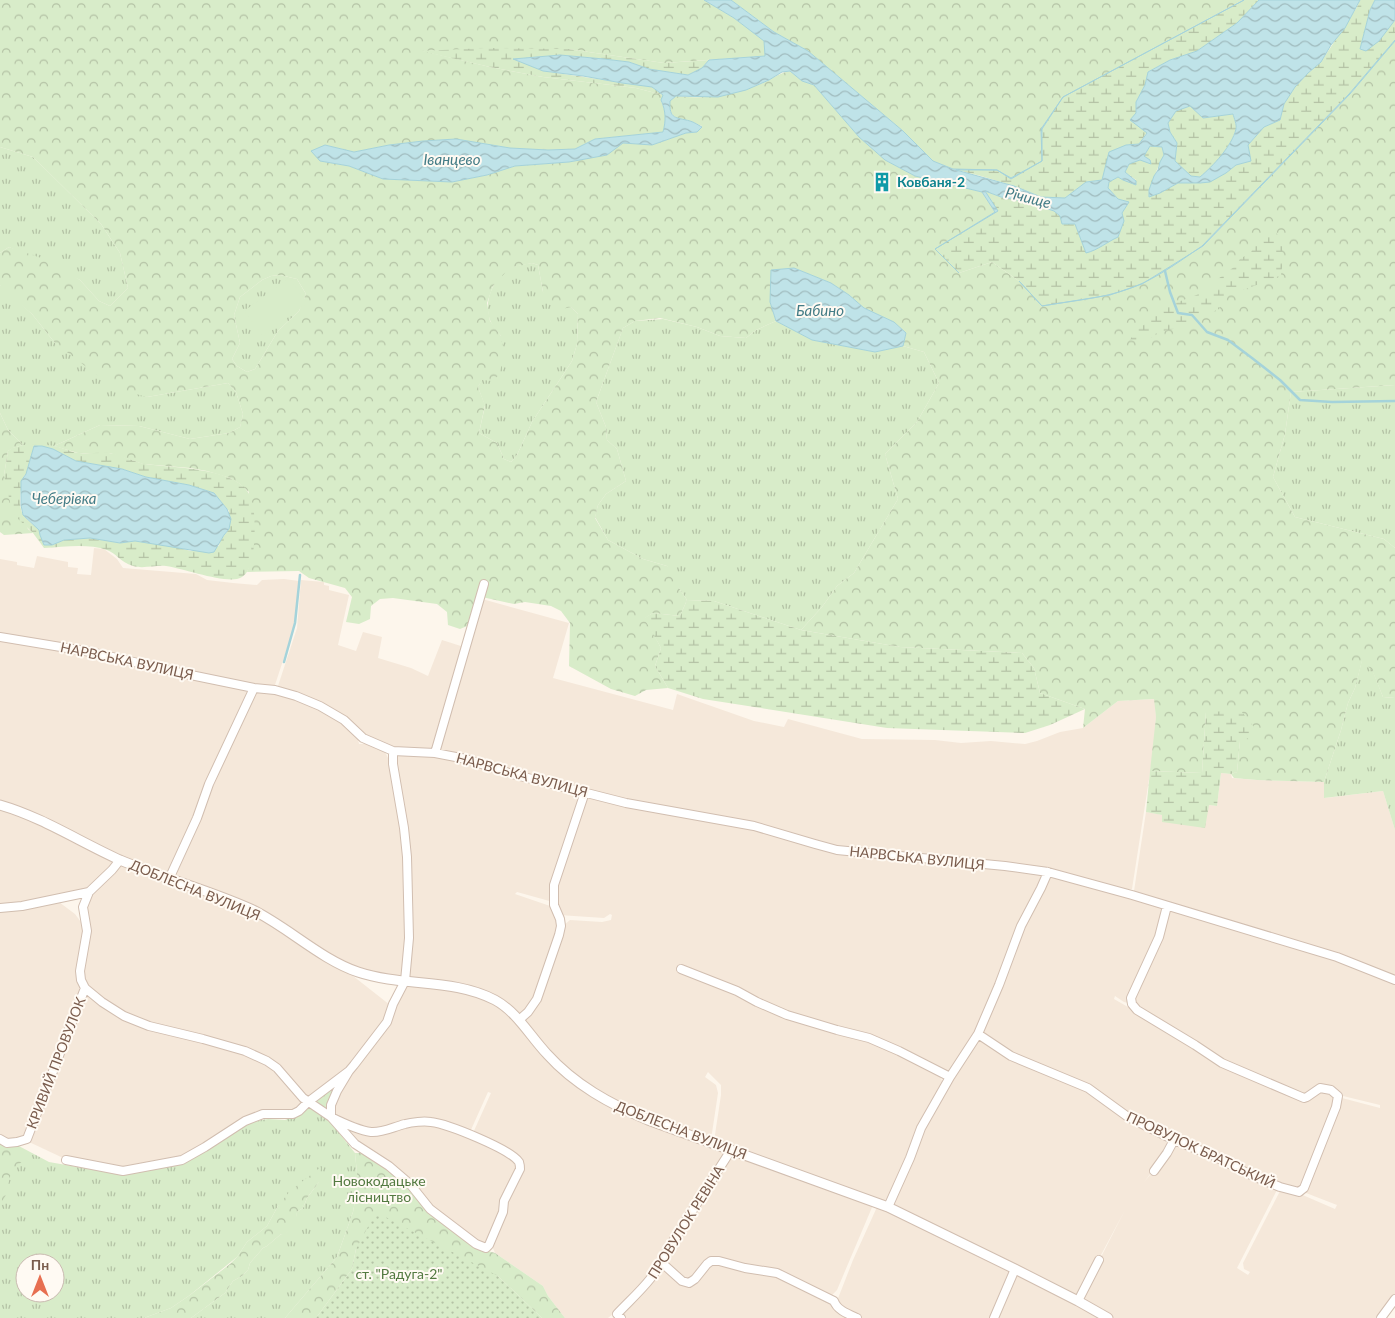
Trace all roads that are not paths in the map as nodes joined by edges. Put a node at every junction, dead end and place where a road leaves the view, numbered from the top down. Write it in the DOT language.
graph roads {
  1 [pos="484,584"];
  2 [pos="0,637"];
  3 [pos="254,688"];
  4 [pos="392,750"];
  5 [pos="434,753"];
  6 [pos="585,792"];
  7 [pos="0,805"];
  8 [pos="120,860"];
  9 [pos="1048,872"];
  10 [pos="169,878"];
  11 [pos="90,892"];
  12 [pos="1167,906"];
  13 [pos="0,908"];
  14 [pos="681,969"];
  15 [pos="1395,980"];
  16 [pos="405,981"];
  17 [pos="85,988"];
  18 [pos="519,1020"];
  19 [pos="978,1034"];
  20 [pos="349,1071"];
  21 [pos="950,1077"];
  22 [pos="308,1102"];
  23 [pos="331,1117"];
  24 [pos="0,1139"];
  25 [pos="1174,1140"];
  26 [pos="731,1150"];
  27 [pos="66,1160"];
  28 [pos="1154,1170"];
  29 [pos="888,1207"];
  30 [pos="1098,1260"];
  31 [pos="662,1263"];
  32 [pos="1015,1269"];
  33 [pos="1395,1299"];
  34 [pos="1078,1301"];
  35 [pos="619,1316"];
  36 [pos="857,1318"];
  37 [pos="994,1318"];
  38 [pos="1108,1318"];
  39 [pos="1381,1318"];
  1 -- 5 [label="street"];
  2 -- 3 [label="street, НАРВСЬКА ВУЛИЦЯ"];
  3 -- 4 [label="street, НАРВСЬКА ВУЛИЦЯ"];
  3 -- 10 [label="street"];
  4 -- 5 [label="street, НАРВСЬКА ВУЛИЦЯ"];
  4 -- 16 [label="street"];
  5 -- 6 [label="street, НАРВСЬКА ВУЛИЦЯ"];
  6 -- 9 [label="street, НАРВСЬКА ВУЛИЦЯ"];
  6 -- 18 [label="street"];
  7 -- 8 [label="street, ДОБЛЕСНА ВУЛИЦЯ"];
  8 -- 10 [label="street, ДОБЛЕСНА ВУЛИЦЯ"];
  8 -- 11 [label="street"];
  9 -- 12 [label="street, НАРВСЬКА ВУЛИЦЯ"];
  9 -- 19 [label="street"];
  10 -- 16 [label="street, ДОБЛЕСНА ВУЛИЦЯ"];
  11 -- 13 [label="street"];
  11 -- 17 [label="street, КРИВИЙ ПРОВУЛОК"];
  12 -- 15 [label="street, НАРВСЬКА ВУЛИЦЯ"];
  12 -- 25 [label="street, ПРОВУЛОК БРАТСЬКИЙ"];
  14 -- 21 [label="street"];
  16 -- 18 [label="street, ДОБЛЕСНА ВУЛИЦЯ"];
  16 -- 20 [label="street"];
  17 -- 22 [label="street, КРИВИЙ ПРОВУЛОК"];
  17 -- 24 [label="street, КРИВИЙ ПРОВУЛОК"];
  18 -- 26 [label="street, ДОБЛЕСНА ВУЛИЦЯ"];
  19 -- 21 [label="street"];
  19 -- 25 [label="street, ПРОВУЛОК БРАТСЬКИЙ"];
  20 -- 22 [label="street"];
  20 -- 23 [label="street"];
  21 -- 29 [label="street"];
  22 -- 23 [label="street"];
  22 -- 27 [label="street"];
  23 -- 23 [label="street"];
  25 -- 28 [label="street"];
  26 -- 29 [label="street, ДОБЛЕСНА ВУЛИЦЯ"];
  26 -- 31 [label="street, ПРОВУЛОК РЕВІНА"];
  29 -- 32 [label="street, ДОБЛЕСНА ВУЛИЦЯ"];
  30 -- 34 [label="street"];
  31 -- 35 [label="street, ПРОВУЛОК РЕВІНА"];
  31 -- 36 [label="street"];
  32 -- 34 [label="street, ДОБЛЕСНА ВУЛИЦЯ"];
  32 -- 37 [label="street"];
  33 -- 39 [label="street"];
  34 -- 38 [label="street, ДОБЛЕСНА ВУЛИЦЯ"];
}
